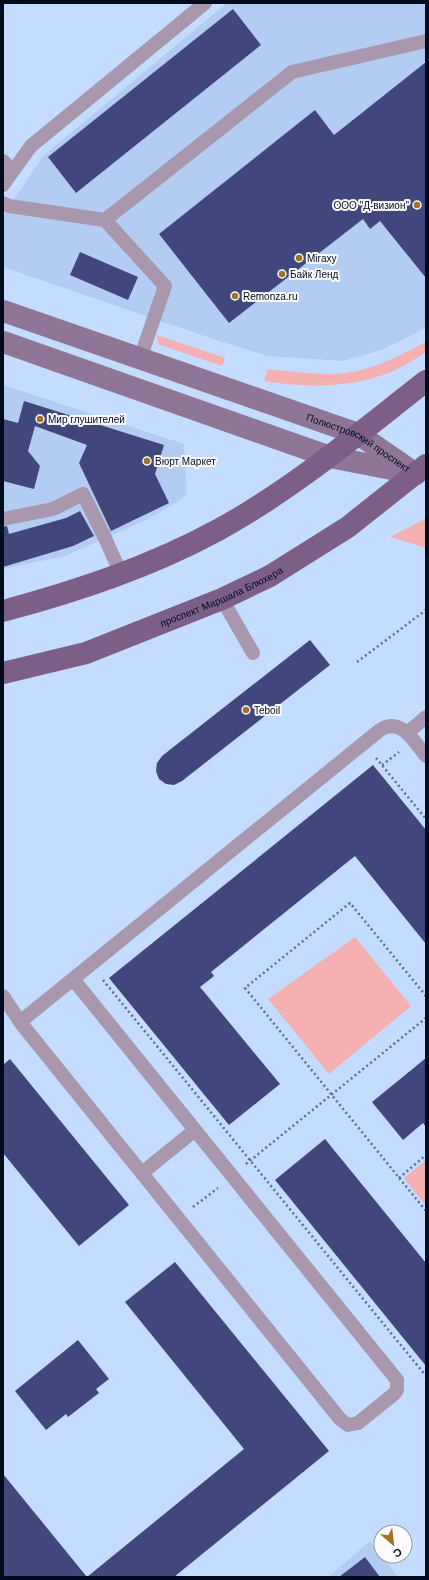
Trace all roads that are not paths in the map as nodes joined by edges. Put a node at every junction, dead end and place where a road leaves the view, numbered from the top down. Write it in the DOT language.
graph roads {
  1 [pos="205,3"];
  2 [pos="426,41"];
  3 [pos="8,166"];
  4 [pos="3,184"];
  5 [pos="3,203"];
  6 [pos="104,220"];
  7 [pos="3,311"];
  8 [pos="3,342"];
  9 [pos="140,359"];
  10 [pos="426,381"];
  11 [pos="358,434"];
  12 [pos="330,457"];
  13 [pos="421,469"];
  14 [pos="3,519"];
  15 [pos="121,574"];
  16 [pos="222,599"];
  17 [pos="3,611"];
  18 [pos="254,653"];
  19 [pos="3,673"];
  20 [pos="426,718"];
  21 [pos="407,733"];
  22 [pos="426,756"];
  23 [pos="73,979"];
  24 [pos="3,996"];
  25 [pos="20,1022"];
  26 [pos="195,1130"];
  27 [pos="142,1173"];
  1 -- 3 [label="lane"];
  2 -- 6 [label="lane"];
  3 -- 4 [label="lane"];
  5 -- 6 [label="lane"];
  6 -- 9 [label="lane"];
  7 -- 9 [label="main road, Полюстровский проспект"];
  8 -- 12 [label="main road, Полюстровский проспект"];
  9 -- 11 [label="main road, Полюстровский проспект"];
  10 -- 11 [label="main road"];
  11 -- 12 [label="main road"];
  11 -- 13 [label="main road, Полюстровский проспект"];
  12 -- 13 [label="main road, Полюстровский проспект"];
  12 -- 15 [label="main road"];
  13 -- 16 [label="main road, проспект Маршала Блюхера"];
  14 -- 15 [label="lane"];
  15 -- 17 [label="main road"];
  16 -- 18 [label="lane"];
  16 -- 19 [label="main road, проспект Маршала Блюхера"];
  20 -- 21 [label="lane"];
  21 -- 22 [label="lane"];
  21 -- 23 [label="lane"];
  23 -- 25 [label="lane"];
  23 -- 26 [label="lane"];
  24 -- 25 [label="lane"];
  25 -- 27 [label="lane"];
  26 -- 27 [label="lane"];
  26 -- 27 [label="lane"];
}
